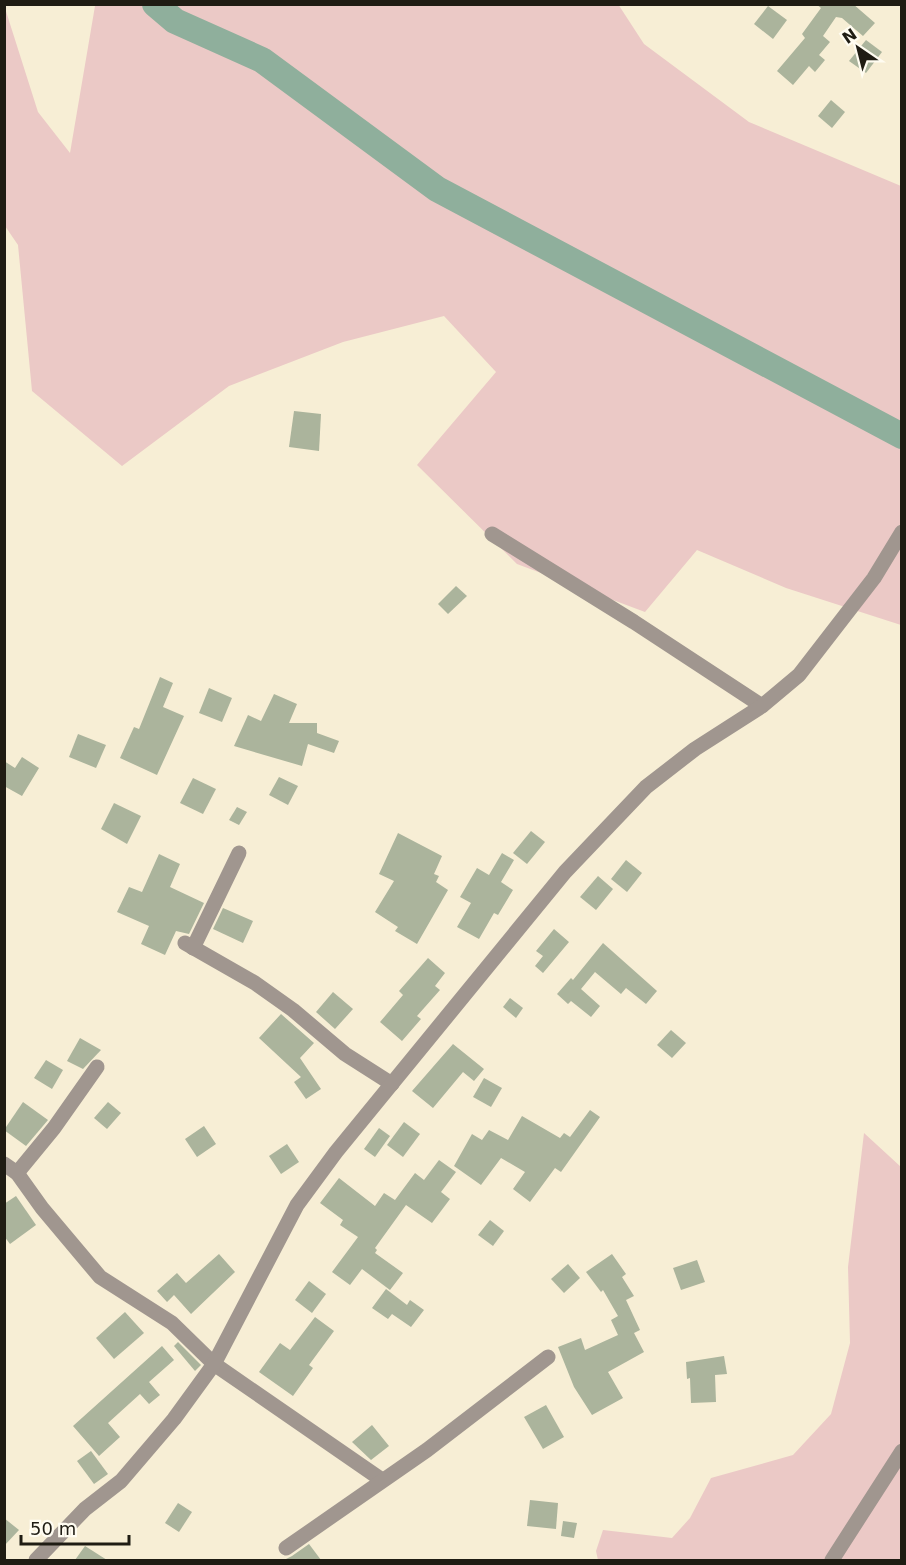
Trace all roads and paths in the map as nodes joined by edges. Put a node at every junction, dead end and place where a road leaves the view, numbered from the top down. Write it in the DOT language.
graph roads {
  1 [pos="902,532"];
  2 [pos="492,534"];
  3 [pos="762,706"];
  4 [pos="239,853"];
  5 [pos="97,1067"];
  6 [pos="392,1084"];
  7 [pos="11,1168"];
  8 [pos="548,1358"];
  9 [pos="213,1364"];
  10 [pos="902,1450"];
  11 [pos="382,1480"];
  12 [pos="286,1548"];
  13 [pos="36,1560"];
  14 [pos="832,1560"];
  1 -- 3 [label="street"];
  2 -- 3 [label="street"];
  3 -- 6 [label="street"];
  4 -- 6 [label="street"];
  5 -- 7 [label="street"];
  6 -- 9 [label="street"];
  7 -- 9 [label="street"];
  8 -- 11 [label="street"];
  9 -- 11 [label="street"];
  9 -- 13 [label="street"];
  10 -- 14 [label="street"];
  11 -- 12 [label="street"];
}
